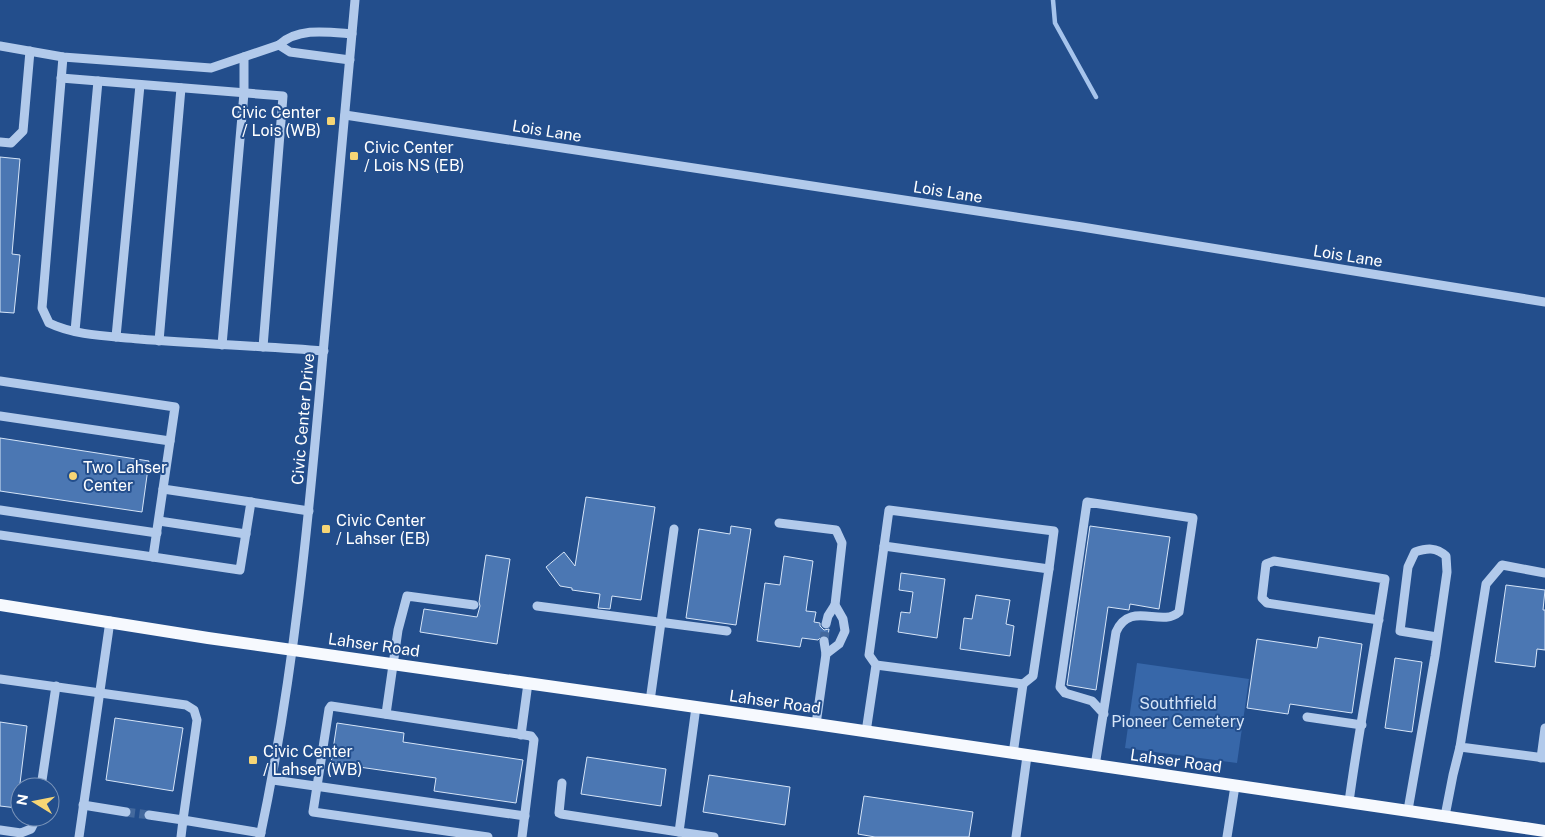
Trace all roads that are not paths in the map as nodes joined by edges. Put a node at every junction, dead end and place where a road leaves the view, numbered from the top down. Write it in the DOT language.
graph roads {
  1 [pos="355,0"];
  2 [pos="352,34"];
  3 [pos="279,45"];
  4 [pos="0,46"];
  5 [pos="30,51"];
  6 [pos="63,57"];
  7 [pos="244,57"];
  8 [pos="350,60"];
  9 [pos="61,78"];
  10 [pos="98,81"];
  11 [pos="140,85"];
  12 [pos="181,88"];
  13 [pos="244,93"];
  14 [pos="345,115"];
  15 [pos="0,142"];
  16 [pos="1545,302"];
  17 [pos="75,331"];
  18 [pos="116,337"];
  19 [pos="159,341"];
  20 [pos="222,345"];
  21 [pos="264,347"];
  22 [pos="324,350"];
  23 [pos="0,381"];
  24 [pos="0,416"];
  25 [pos="170,441"];
  26 [pos="163,488"];
  27 [pos="250,502"];
  28 [pos="0,510"];
  29 [pos="309,511"];
  30 [pos="158,521"];
  31 [pos="779,523"];
  32 [pos="674,529"];
  33 [pos="157,533"];
  34 [pos="246,534"];
  35 [pos="0,535"];
  36 [pos="884,546"];
  37 [pos="153,557"];
  38 [pos="1048,569"];
  39 [pos="1545,572"];
  40 [pos="0,605"];
  41 [pos="474,605"];
  42 [pos="835,605"];
  43 [pos="537,606"];
  44 [pos="1379,620"];
  45 [pos="110,621"];
  46 [pos="661,622"];
  47 [pos="826,624"];
  48 [pos="727,631"];
  49 [pos="1437,637"];
  50 [pos="824,641"];
  51 [pos="293,650"];
  52 [pos="826,654"];
  53 [pos="392,665"];
  54 [pos="876,665"];
  55 [pos="0,679"];
  56 [pos="528,684"];
  57 [pos="1023,684"];
  58 [pos="56,686"];
  59 [pos="100,692"];
  60 [pos="650,701"];
  61 [pos="696,708"];
  62 [pos="386,714"];
  63 [pos="1104,714"];
  64 [pos="1307,717"];
  65 [pos="816,724"];
  66 [pos="1362,725"];
  67 [pos="1545,728"];
  68 [pos="866,732"];
  69 [pos="521,734"];
  70 [pos="1460,747"];
  71 [pos="1013,754"];
  72 [pos="1027,756"];
  73 [pos="1543,758"];
  74 [pos="1095,766"];
  75 [pos="42,777"];
  76 [pos="272,780"];
  77 [pos="562,783"];
  78 [pos="1234,786"];
  79 [pos="317,787"];
  80 [pos="1349,802"];
  81 [pos="83,805"];
  82 [pos="1408,810"];
  83 [pos="126,812"];
  84 [pos="149,815"];
  85 [pos="525,816"];
  86 [pos="1445,816"];
  87 [pos="183,820"];
  88 [pos="32,827"];
  89 [pos="0,830"];
  90 [pos="1545,831"];
  91 [pos="679,832"];
  92 [pos="260,835"];
  93 [pos="78,837"];
  94 [pos="181,837"];
  95 [pos="488,837"];
  96 [pos="522,837"];
  97 [pos="714,837"];
  98 [pos="1016,837"];
  99 [pos="1227,837"];
  1 -- 2 [label="street, Civic Center Drive"];
  2 -- 3 [label="street"];
  2 -- 8 [label="street, Civic Center Drive"];
  3 -- 7 [label="street"];
  3 -- 8 [label="street"];
  4 -- 5 [label="street"];
  5 -- 6 [label="street"];
  5 -- 15 [label="street"];
  6 -- 7 [label="street"];
  6 -- 9 [label="street"];
  7 -- 13 [label="street"];
  8 -- 14 [label="street, Civic Center Drive"];
  9 -- 10 [label="street"];
  9 -- 17 [label="street"];
  10 -- 11 [label="street"];
  10 -- 17 [label="street"];
  11 -- 12 [label="street"];
  11 -- 18 [label="street"];
  12 -- 13 [label="street"];
  12 -- 19 [label="street"];
  13 -- 20 [label="street"];
  13 -- 21 [label="street"];
  14 -- 16 [label="street, Lois Lane"];
  14 -- 22 [label="street, Civic Center Drive"];
  17 -- 18 [label="street"];
  18 -- 19 [label="street"];
  19 -- 20 [label="street"];
  20 -- 21 [label="street"];
  21 -- 22 [label="street"];
  22 -- 29 [label="street, Civic Center Drive"];
  23 -- 25 [label="street"];
  24 -- 25 [label="street"];
  25 -- 26 [label="street"];
  26 -- 27 [label="street"];
  26 -- 30 [label="street"];
  27 -- 29 [label="street"];
  27 -- 34 [label="street"];
  28 -- 33 [label="street"];
  29 -- 51 [label="street, Civic Center Drive"];
  30 -- 33 [label="street"];
  30 -- 34 [label="street"];
  31 -- 42 [label="street"];
  32 -- 46 [label="street"];
  33 -- 37 [label="street"];
  34 -- 37 [label="street"];
  35 -- 37 [label="street"];
  36 -- 38 [label="street"];
  36 -- 38 [label="street"];
  36 -- 54 [label="street"];
  38 -- 57 [label="street"];
  39 -- 70 [label="street"];
  40 -- 45 [label="main road, Lahser Road"];
  41 -- 53 [label="street"];
  42 -- 47 [label="street"];
  42 -- 52 [label="street"];
  43 -- 46 [label="street"];
  44 -- 44 [label="street"];
  44 -- 66 [label="street"];
  45 -- 51 [label="main road, Lahser Road"];
  45 -- 59 [label="street"];
  46 -- 48 [label="street"];
  46 -- 60 [label="street"];
  49 -- 49 [label="street"];
  49 -- 82 [label="street"];
  50 -- 52 [label="street"];
  51 -- 53 [label="main road, Lahser Road"];
  51 -- 76 [label="street, Civic Center Drive"];
  52 -- 65 [label="street"];
  53 -- 56 [label="main road, Lahser Road"];
  53 -- 62 [label="street"];
  54 -- 57 [label="street"];
  54 -- 68 [label="street"];
  55 -- 58 [label="street"];
  56 -- 60 [label="main road, Lahser Road"];
  56 -- 69 [label="street"];
  57 -- 71 [label="street"];
  58 -- 59 [label="street"];
  58 -- 75 [label="street"];
  59 -- 81 [label="street"];
  59 -- 87 [label="street"];
  60 -- 61 [label="main road, Lahser Road"];
  61 -- 65 [label="main road, Lahser Road"];
  61 -- 91 [label="street"];
  62 -- 69 [label="street"];
  62 -- 79 [label="street"];
  63 -- 63 [label="street"];
  63 -- 74 [label="street"];
  64 -- 66 [label="street"];
  65 -- 68 [label="main road, Lahser Road"];
  66 -- 80 [label="street"];
  67 -- 73 [label="street"];
  68 -- 71 [label="main road, Lahser Road"];
  69 -- 85 [label="street"];
  70 -- 73 [label="street"];
  70 -- 86 [label="street"];
  71 -- 72 [label="main road, Lahser Road"];
  72 -- 74 [label="main road, Lahser Road"];
  72 -- 98 [label="street"];
  74 -- 78 [label="main road, Lahser Road"];
  76 -- 79 [label="street"];
  76 -- 92 [label="street, Civic Center Drive"];
  77 -- 91 [label="street"];
  78 -- 80 [label="main road, Lahser Road"];
  78 -- 99 [label="street"];
  79 -- 85 [label="street"];
  79 -- 95 [label="street"];
  80 -- 82 [label="main road, Lahser Road"];
  81 -- 83 [label="street"];
  81 -- 93 [label="street"];
  82 -- 86 [label="main road, Lahser Road"];
  84 -- 87 [label="street"];
  85 -- 96 [label="street"];
  86 -- 90 [label="main road, Lahser Road"];
  87 -- 92 [label="street"];
  87 -- 94 [label="street"];
  88 -- 89 [label="street"];
  91 -- 97 [label="street"];
}
